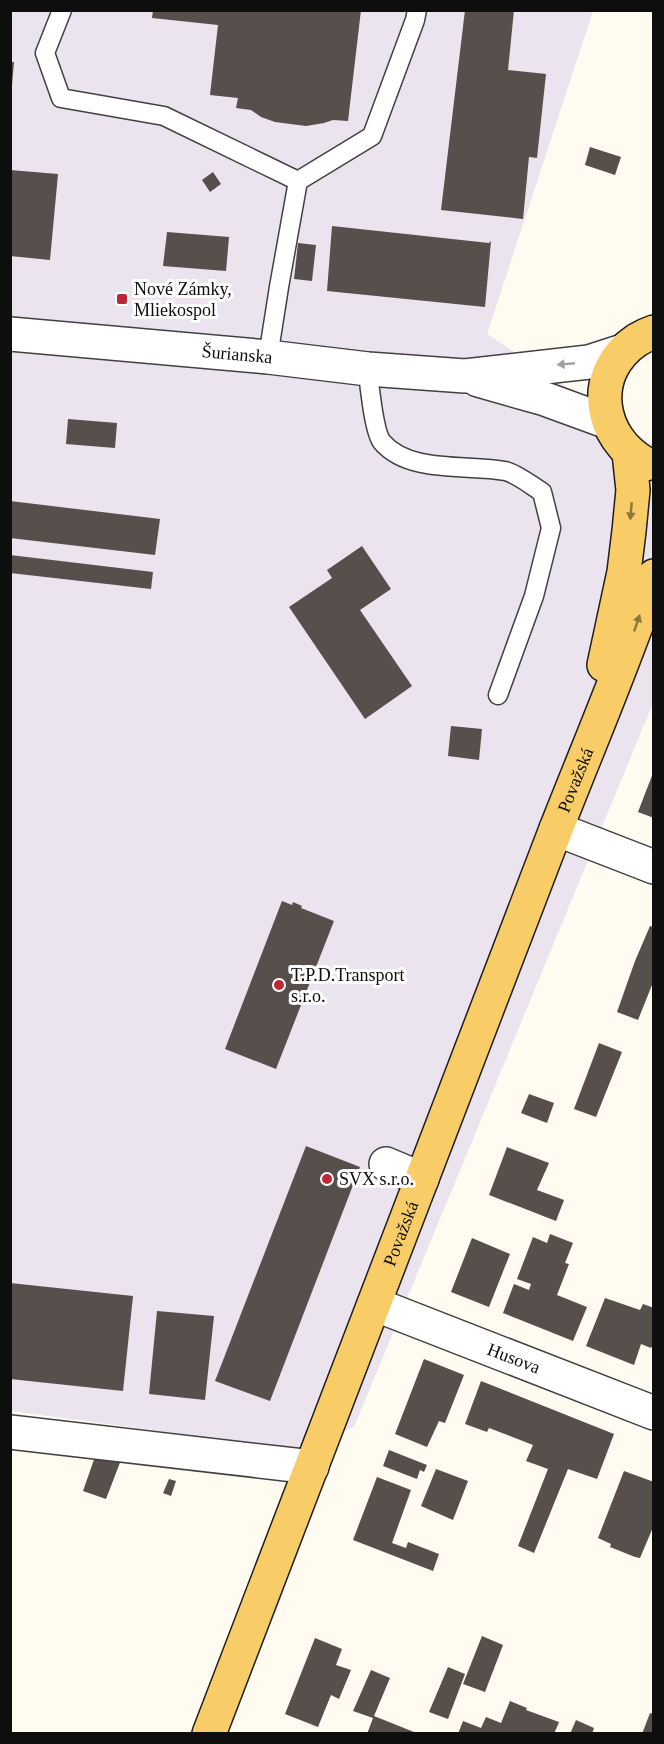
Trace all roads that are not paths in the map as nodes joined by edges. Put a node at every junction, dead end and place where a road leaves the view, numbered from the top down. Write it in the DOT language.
graph roads {
  1 [pos="62,10"];
  2 [pos="417,10"];
  3 [pos="298,181"];
  4 [pos="654,332"];
  5 [pos="10,334"];
  6 [pos="623,351"];
  7 [pos="268,357"];
  8 [pos="368,369"];
  9 [pos="465,376"];
  10 [pos="608,422"];
  11 [pos="641,460"];
  12 [pos="654,576"];
  13 [pos="498,695"];
  14 [pos="592,736"];
  15 [pos="556,829"];
  16 [pos="654,867"];
  17 [pos="386,1164"];
  18 [pos="422,1179"];
  19 [pos="374,1304"];
  20 [pos="654,1413"];
  21 [pos="10,1432"];
  22 [pos="312,1467"];
  23 [pos="209,1734"];
  1 -- 3 [label="lane"];
  2 -- 3 [label="lane"];
  3 -- 7 [label="lane"];
  4 -- 6 [label="main road"];
  5 -- 7 [label="street, Šurianska"];
  6 -- 9 [label="street, Šurianska, one-way"];
  6 -- 10 [label="main road"];
  7 -- 8 [label="street, Šurianska"];
  8 -- 9 [label="street, Šurianska"];
  8 -- 13 [label="lane"];
  9 -- 10 [label="street, Šurianska"];
  10 -- 11 [label="main road"];
  11 -- 14 [label="main road, Považská, one-way"];
  14 -- 12 [label="main road, Považská, one-way"];
  14 -- 15 [label="main road, Považská"];
  15 -- 16 [label="street"];
  15 -- 18 [label="main road, Považská"];
  17 -- 18 [label="street"];
  18 -- 19 [label="main road, Považská"];
  19 -- 20 [label="street, Husova"];
  19 -- 22 [label="main road, Považská"];
  21 -- 22 [label="street"];
  22 -- 23 [label="main road, Považská"];
}
